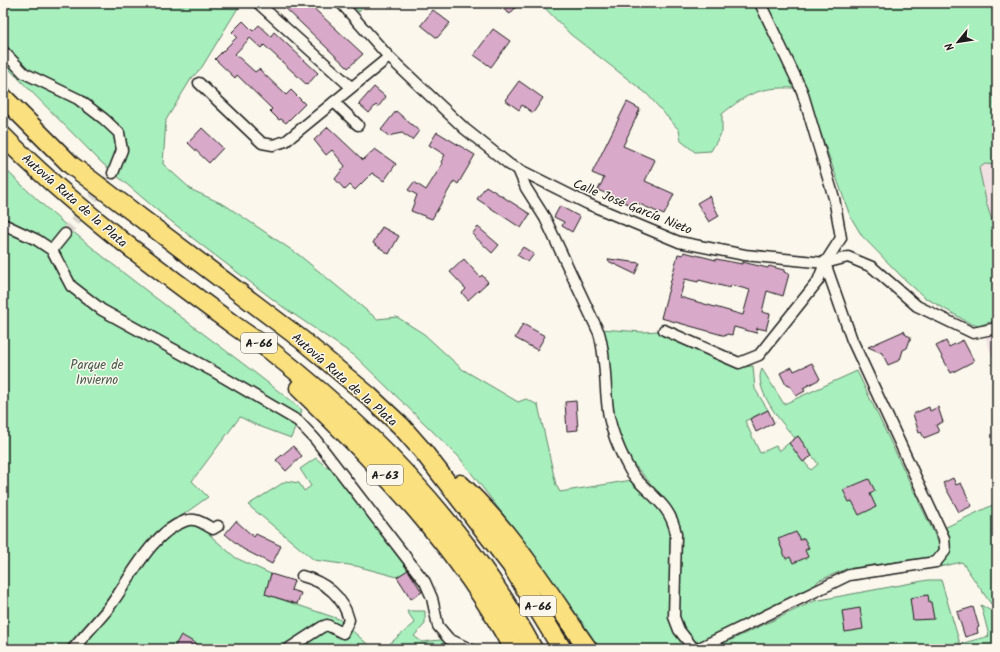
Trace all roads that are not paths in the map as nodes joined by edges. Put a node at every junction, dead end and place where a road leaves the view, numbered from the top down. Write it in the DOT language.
graph roads {
  1 [pos="341,3"];
  2 [pos="760,3"];
  3 [pos="259,4"];
  4 [pos="3,51"];
  5 [pos="389,57"];
  6 [pos="199,83"];
  7 [pos="351,87"];
  8 [pos="3,97"];
  9 [pos="334,102"];
  10 [pos="358,125"];
  11 [pos="3,136"];
  12 [pos="518,169"];
  13 [pos="113,173"];
  14 [pos="3,224"];
  15 [pos="65,234"];
  16 [pos="52,250"];
  17 [pos="825,263"];
  18 [pos="231,323"];
  19 [pos="997,328"];
  20 [pos="664,330"];
  21 [pos="422,450"];
  22 [pos="218,526"];
  23 [pos="302,576"];
  24 [pos="511,646"];
  25 [pos="73,649"];
  26 [pos="288,649"];
  27 [pos="470,649"];
  28 [pos="533,649"];
  29 [pos="562,649"];
  30 [pos="588,649"];
  31 [pos="694,649"];
  32 [pos="697,649"];
  1 -- 5 [label="street, Calle José García Nieto"];
  2 -- 17 [label="street"];
  3 -- 7 [label="street"];
  4 -- 13 [label="street"];
  5 -- 7 [label="street"];
  5 -- 12 [label="street, Calle José García Nieto"];
  6 -- 9 [label="street"];
  7 -- 9 [label="street"];
  8 -- 21 [label="highway, Autovía Ruta de la Plata / A-66"];
  9 -- 10 [label="street"];
  11 -- 18 [label="highway, Autovía Ruta de la Plata / A-66"];
  12 -- 17 [label="street, Calle José García Nieto"];
  12 -- 31 [label="street"];
  14 -- 16 [label="street"];
  15 -- 16 [label="street"];
  16 -- 27 [label="street"];
  17 -- 19 [label="street"];
  17 -- 20 [label="street"];
  17 -- 32 [label="street"];
  18 -- 24 [label="highway, A-63"];
  18 -- 28 [label="highway, Autovía Ruta de la Plata / A-66"];
  21 -- 29 [label="highway, Autovía Ruta de la Plata / A-66"];
  21 -- 30 [label="highway"];
  22 -- 25 [label="street"];
  23 -- 26 [label="street"];
}
